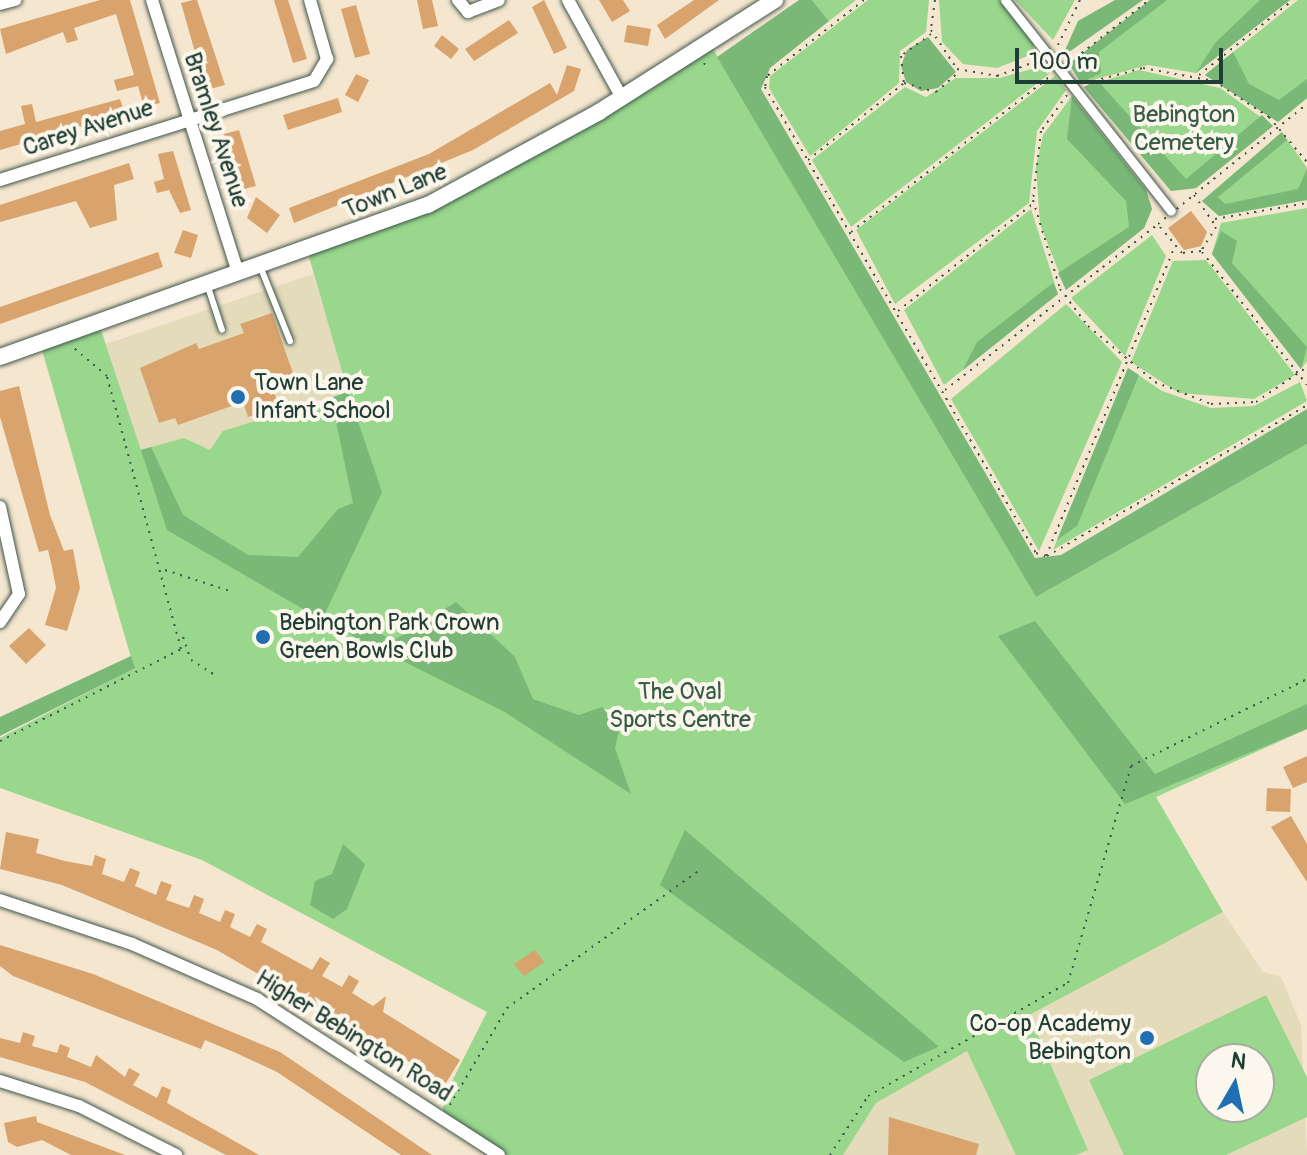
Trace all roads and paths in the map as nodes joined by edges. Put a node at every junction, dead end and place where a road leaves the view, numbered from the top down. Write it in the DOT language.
graph roads {
  1 [pos="15,0"];
  2 [pos="152,0"];
  3 [pos="310,0"];
  4 [pos="458,0"];
  5 [pos="499,0"];
  6 [pos="568,0"];
  7 [pos="775,0"];
  8 [pos="864,0"];
  9 [pos="935,0"];
  10 [pos="1005,0"];
  11 [pos="1080,0"];
  12 [pos="1149,0"];
  13 [pos="1293,0"];
  14 [pos="0,4"];
  15 [pos="932,34"];
  16 [pos="1048,54"];
  17 [pos="1059,70"];
  18 [pos="962,71"];
  19 [pos="1198,76"];
  20 [pos="904,83"];
  21 [pos="622,98"];
  22 [pos="1307,104"];
  23 [pos="189,119"];
  24 [pos="808,160"];
  25 [pos="0,180"];
  26 [pos="1194,195"];
  27 [pos="1034,203"];
  28 [pos="1307,203"];
  29 [pos="1171,211"];
  30 [pos="1214,219"];
  31 [pos="1158,224"];
  32 [pos="850,233"];
  33 [pos="1174,249"];
  34 [pos="1201,251"];
  35 [pos="260,266"];
  36 [pos="238,273"];
  37 [pos="207,284"];
  38 [pos="897,311"];
  39 [pos="222,330"];
  40 [pos="67,333"];
  41 [pos="290,341"];
  42 [pos="0,357"];
  43 [pos="1128,362"];
  44 [pos="1307,367"];
  45 [pos="1300,376"];
  46 [pos="1307,385"];
  47 [pos="944,391"];
  48 [pos="1307,405"];
  49 [pos="0,507"];
  50 [pos="1046,556"];
  51 [pos="164,570"];
  52 [pos="230,591"];
  53 [pos="0,622"];
  54 [pos="183,636"];
  55 [pos="215,675"];
  56 [pos="1307,679"];
  57 [pos="0,741"];
  58 [pos="700,870"];
  59 [pos="0,900"];
  60 [pos="0,1081"];
  61 [pos="443,1116"];
  62 [pos="174,1154"];
  63 [pos="499,1155"];
  64 [pos="830,1155"];
  1 -- 14 [label="street"];
  2 -- 23 [label="street, Bramley Avenue"];
  3 -- 23 [label="street, Carey Avenue"];
  4 -- 5 [label="street"];
  6 -- 21 [label="street"];
  7 -- 21 [label="main road, Town Lane"];
  8 -- 24 [label="path"];
  9 -- 15 [label="path"];
  10 -- 16 [label="street"];
  11 -- 16 [label="path"];
  12 -- 17 [label="path"];
  13 -- 19 [label="path"];
  15 -- 18 [label="path"];
  15 -- 20 [label="path"];
  16 -- 17 [label="street"];
  16 -- 18 [label="path"];
  17 -- 29 [label="street"];
  17 -- 32 [label="path"];
  18 -- 20 [label="path"];
  20 -- 24 [label="path"];
  21 -- 35 [label="main road, Town Lane"];
  22 -- 26 [label="path"];
  23 -- 25 [label="street, Carey Avenue"];
  23 -- 36 [label="street, Bramley Avenue"];
  24 -- 32 [label="path"];
  26 -- 29 [label="path"];
  26 -- 30 [label="path"];
  27 -- 38 [label="path"];
  28 -- 30 [label="path"];
  29 -- 31 [label="path"];
  30 -- 34 [label="path"];
  31 -- 33 [label="path"];
  31 -- 47 [label="path"];
  32 -- 38 [label="path"];
  33 -- 34 [label="path"];
  33 -- 43 [label="path"];
  34 -- 45 [label="path"];
  35 -- 36 [label="main road, Town Lane"];
  35 -- 41 [label="lane"];
  36 -- 37 [label="main road, Town Lane"];
  37 -- 39 [label="lane"];
  37 -- 40 [label="main road, Town Lane"];
  38 -- 47 [label="path"];
  40 -- 42 [label="main road, Town Lane"];
  40 -- 51 [label="path"];
  43 -- 45 [label="path"];
  43 -- 50 [label="path"];
  44 -- 45 [label="path"];
  45 -- 46 [label="path"];
  47 -- 50 [label="path"];
  48 -- 50 [label="path"];
  49 -- 53 [label="street"];
  51 -- 52 [label="path"];
  51 -- 54 [label="path"];
  54 -- 55 [label="path"];
  54 -- 57 [label="path"];
  56 -- 64 [label="path"];
  58 -- 61 [label="path"];
  59 -- 61 [label="street, Higher Bebington Road"];
  60 -- 62 [label="street"];
  61 -- 63 [label="street, Higher Bebington Road"];
}
